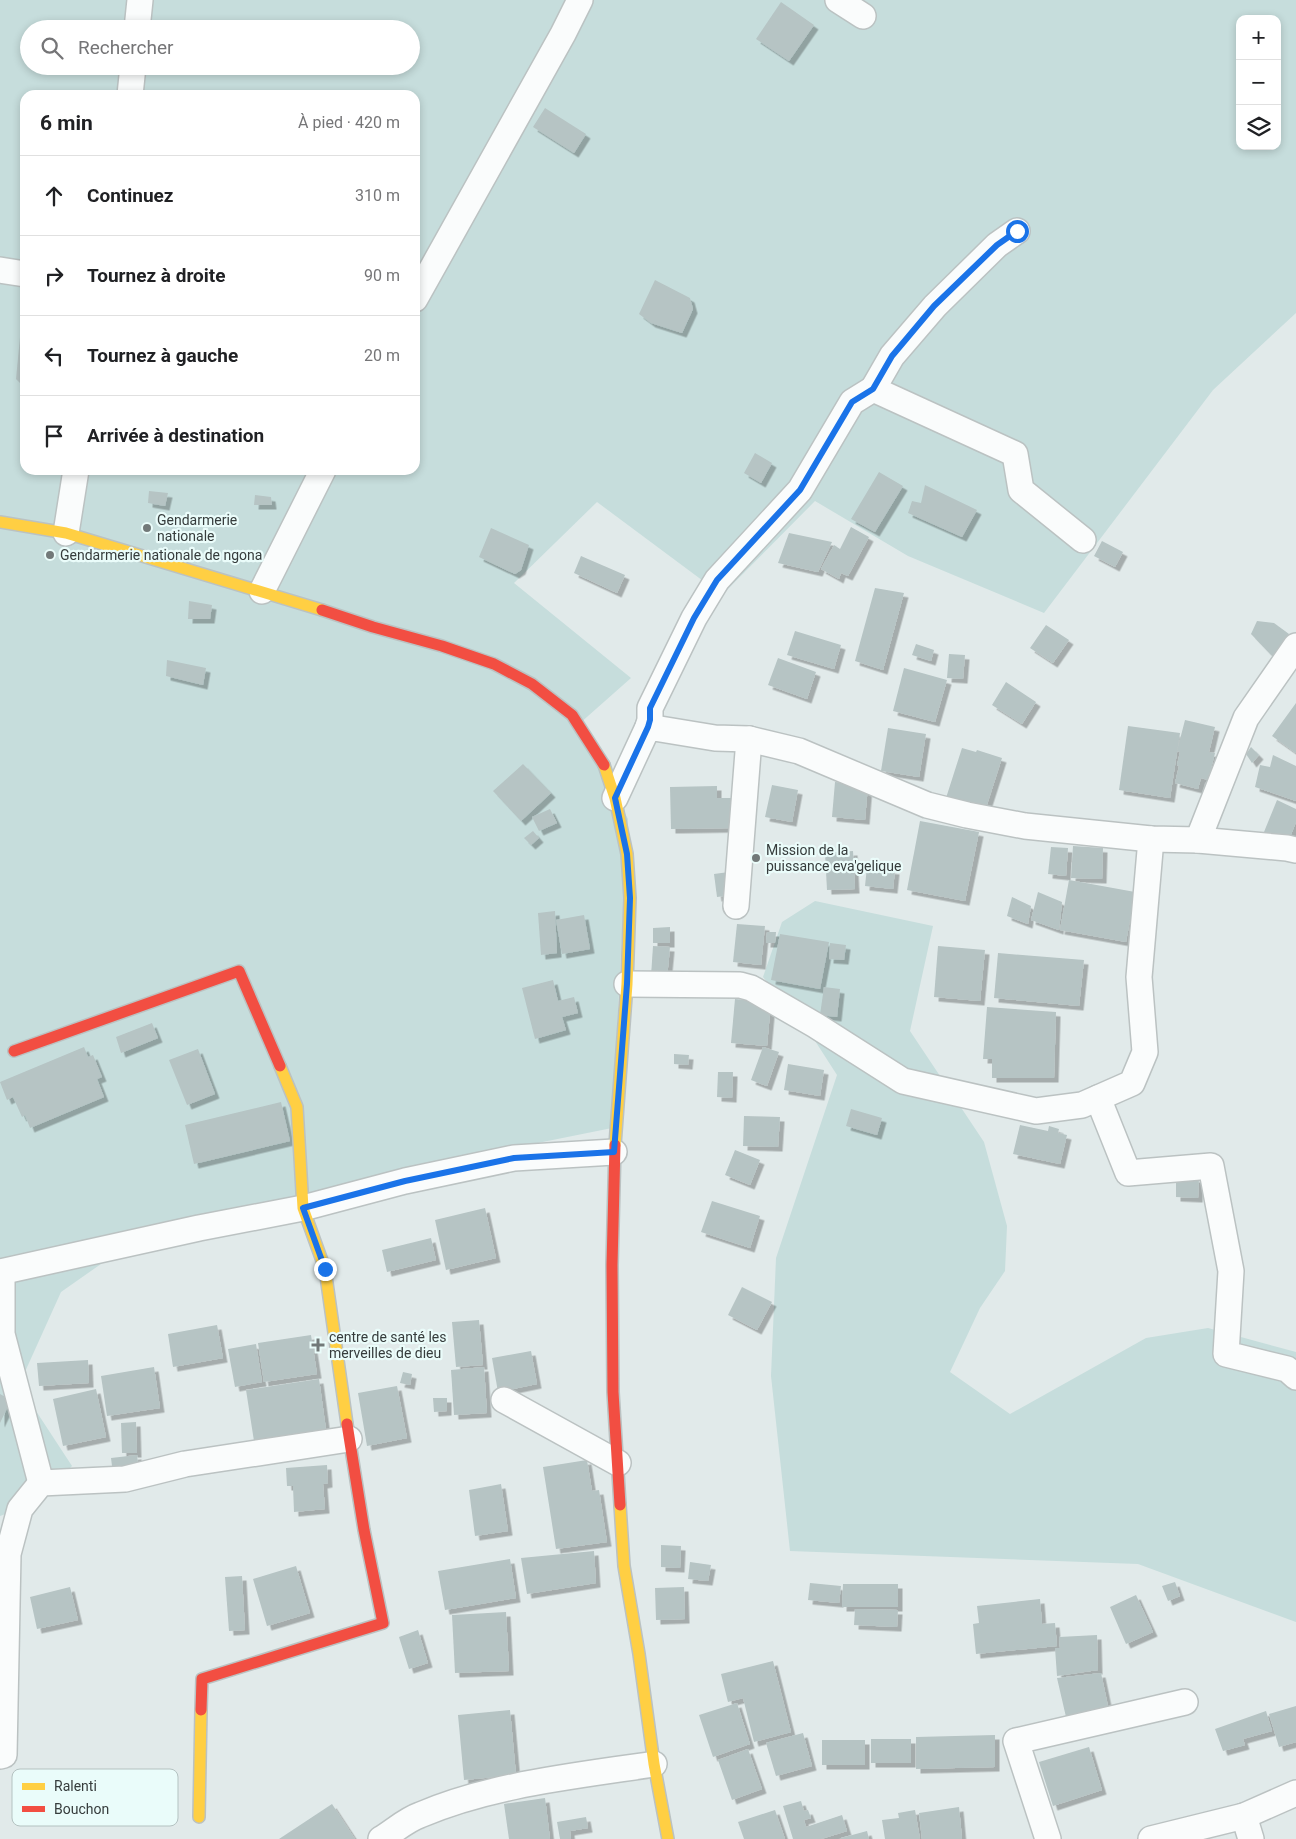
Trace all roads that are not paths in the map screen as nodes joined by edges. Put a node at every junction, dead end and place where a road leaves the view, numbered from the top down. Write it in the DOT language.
graph roads {
  1 [pos="140,0"];
  2 [pos="580,0"];
  3 [pos="838,0"];
  4 [pos="863,16"];
  5 [pos="138,20"];
  6 [pos="132,75"];
  7 [pos="131,90"];
  8 [pos="1017,231"];
  9 [pos="0,270"];
  10 [pos="20,273"];
  11 [pos="420,291"];
  12 [pos="873,389"];
  13 [pos="75,475"];
  14 [pos="320,475"];
  15 [pos="0,522"];
  16 [pos="66,533"];
  17 [pos="1083,540"];
  18 [pos="262,591"];
  19 [pos="1296,646"];
  20 [pos="648,727"];
  21 [pos="749,739"];
  22 [pos="615,798"];
  23 [pos="1151,838"];
  24 [pos="1198,840"];
  25 [pos="1296,850"];
  26 [pos="736,906"];
  27 [pos="627,984"];
  28 [pos="14,1051"];
  29 [pos="1098,1098"];
  30 [pos="614,1152"];
  31 [pos="303,1208"];
  32 [pos="1,1272"];
  33 [pos="1296,1377"];
  34 [pos="504,1400"];
  35 [pos="349,1439"];
  36 [pos="618,1463"];
  37 [pos="41,1483"];
  38 [pos="1184,1702"];
  39 [pos="0,1756"];
  40 [pos="654,1764"];
  41 [pos="1296,1793"];
  42 [pos="1244,1816"];
  43 [pos="199,1818"];
  44 [pos="381,1839"];
  45 [pos="668,1839"];
  46 [pos="1048,1839"];
  47 [pos="1151,1839"];
  48 [pos="1251,1839"];
  1 -- 5 [label="street"];
  2 -- 11 [label="street"];
  3 -- 4 [label="street"];
  6 -- 7 [label="street"];
  8 -- 12 [label="street"];
  9 -- 10 [label="street"];
  12 -- 17 [label="street"];
  12 -- 20 [label="street"];
  13 -- 16 [label="street"];
  14 -- 18 [label="street"];
  15 -- 16 [label="street"];
  16 -- 18 [label="street"];
  18 -- 22 [label="street"];
  19 -- 24 [label="street"];
  20 -- 21 [label="street"];
  20 -- 22 [label="street"];
  21 -- 23 [label="street"];
  21 -- 26 [label="street"];
  22 -- 27 [label="street"];
  23 -- 24 [label="street"];
  23 -- 29 [label="street"];
  24 -- 25 [label="street"];
  27 -- 29 [label="street"];
  27 -- 30 [label="street"];
  28 -- 31 [label="street"];
  29 -- 33 [label="street"];
  30 -- 31 [label="street"];
  30 -- 36 [label="street"];
  31 -- 32 [label="street"];
  31 -- 35 [label="street"];
  32 -- 37 [label="street"];
  34 -- 36 [label="street"];
  35 -- 37 [label="street"];
  35 -- 43 [label="street"];
  36 -- 40 [label="street"];
  37 -- 39 [label="street"];
  38 -- 46 [label="street"];
  40 -- 44 [label="street"];
  40 -- 45 [label="street"];
  41 -- 42 [label="street"];
  42 -- 47 [label="street"];
  42 -- 48 [label="street"];
}
